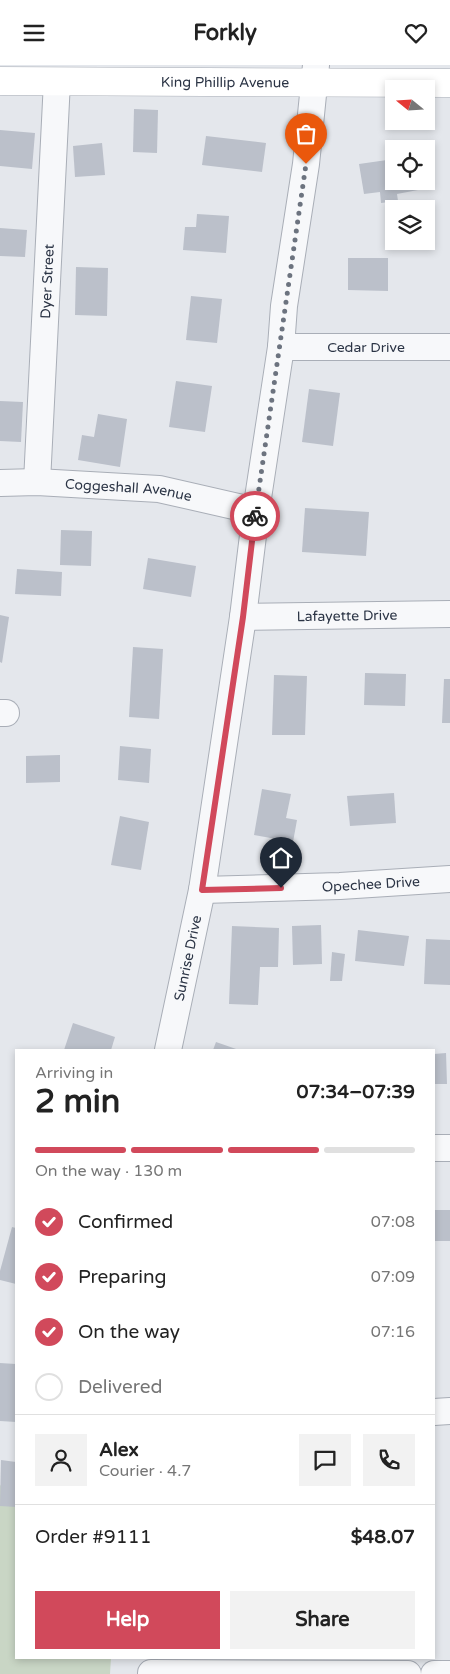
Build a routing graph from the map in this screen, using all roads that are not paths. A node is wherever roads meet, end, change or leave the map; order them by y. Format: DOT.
graph roads {
  1 [pos="316,74"];
  2 [pos="0,81"];
  3 [pos="58,81"];
  4 [pos="450,83"];
  5 [pos="281,347"];
  6 [pos="450,347"];
  7 [pos="37,482"];
  8 [pos="0,483"];
  9 [pos="256,511"];
  10 [pos="450,614"];
  11 [pos="243,617"];
  12 [pos="450,879"];
  13 [pos="202,890"];
  14 [pos="168,1049"];
  15 [pos="435,1148"];
  16 [pos="450,1148"];
  17 [pos="450,1411"];
  18 [pos="435,1412"];
  19 [pos="151,1673"];
  20 [pos="408,1674"];
  21 [pos="434,1674"];
  22 [pos="450,1674"];
  1 -- 3 [label="street, King Phillip Avenue"];
  1 -- 4 [label="street, King Phillip Avenue"];
  1 -- 5 [label="street, Sunrise Drive"];
  2 -- 3 [label="street, King Phillip Avenue"];
  3 -- 7 [label="street, Dyer Street"];
  5 -- 6 [label="street, Cedar Drive"];
  5 -- 9 [label="street, Sunrise Drive"];
  7 -- 8 [label="street, Coggeshall Avenue"];
  7 -- 9 [label="street, Coggeshall Avenue"];
  9 -- 11 [label="street, Sunrise Drive"];
  10 -- 11 [label="street, Lafayette Drive"];
  11 -- 13 [label="street, Sunrise Drive"];
  12 -- 13 [label="street, Opechee Drive"];
  13 -- 14 [label="street, Sunrise Drive"];
  15 -- 16 [label="street"];
  17 -- 18 [label="street"];
  19 -- 20 [label="street"];
  21 -- 22 [label="street"];
}
